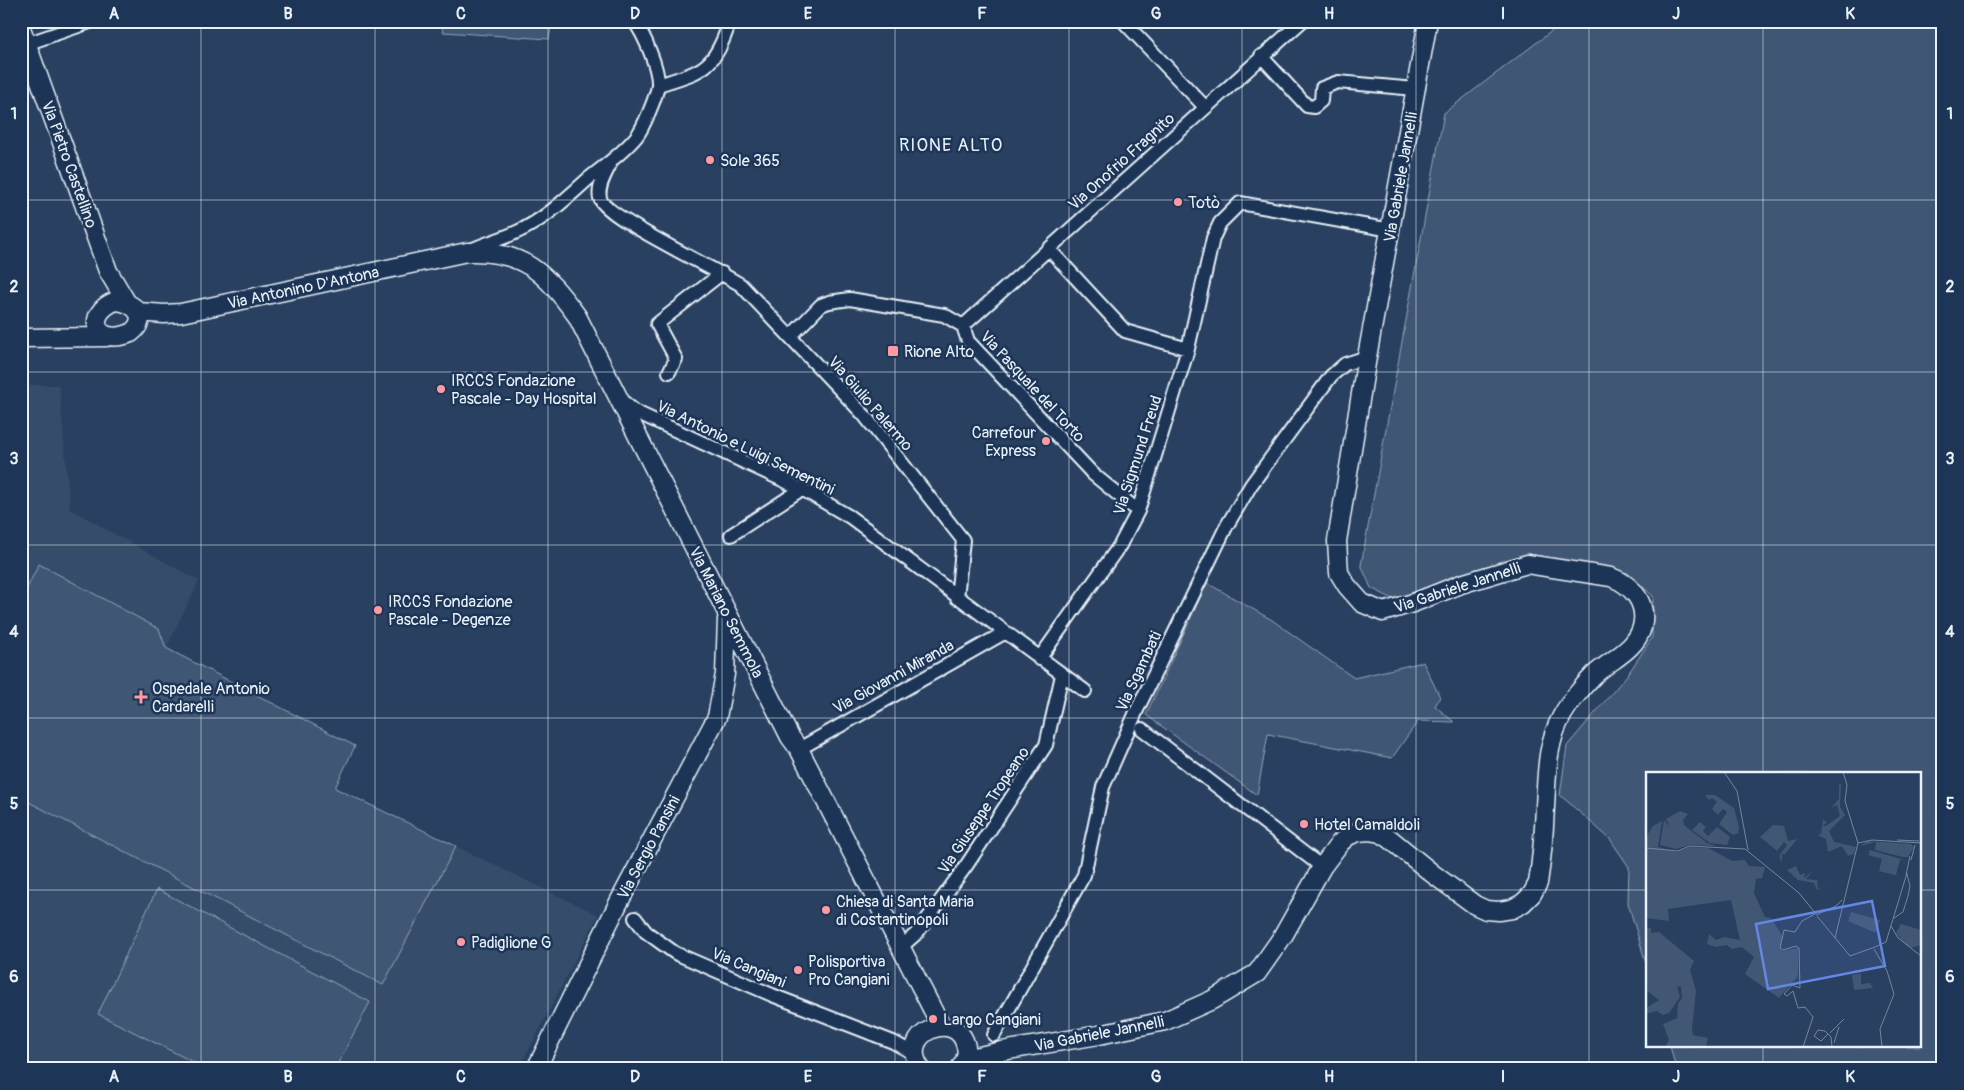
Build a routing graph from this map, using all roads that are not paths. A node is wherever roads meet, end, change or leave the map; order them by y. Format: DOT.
graph roads {
  1 [pos="93,21"];
  2 [pos="634,21"];
  3 [pos="730,21"];
  4 [pos="1123,21"];
  5 [pos="1302,21"];
  6 [pos="1428,21"];
  7 [pos="24,36"];
  8 [pos="1261,56"];
  9 [pos="658,85"];
  10 [pos="1415,89"];
  11 [pos="1204,107"];
  12 [pos="611,162"];
  13 [pos="1391,230"];
  14 [pos="1049,249"];
  15 [pos="467,252"];
  16 [pos="108,272"];
  17 [pos="722,272"];
  18 [pos="105,306"];
  19 [pos="133,307"];
  20 [pos="963,326"];
  21 [pos="102,332"];
  22 [pos="790,337"];
  23 [pos="21,338"];
  24 [pos="1188,350"];
  25 [pos="1367,358"];
  26 [pos="668,372"];
  27 [pos="616,397"];
  28 [pos="802,489"];
  29 [pos="1138,511"];
  30 [pos="731,535"];
  31 [pos="957,598"];
  32 [pos="727,616"];
  33 [pos="1004,633"];
  34 [pos="1039,659"];
  35 [pos="1062,675"];
  36 [pos="1085,691"];
  37 [pos="1142,729"];
  38 [pos="799,748"];
  39 [pos="1322,867"];
  40 [pos="635,918"];
  41 [pos="901,947"];
  42 [pos="941,1026"];
  43 [pos="964,1040"];
  44 [pos="998,1043"];
  45 [pos="918,1061"];
  46 [pos="964,1065"];
  47 [pos="536,1069"];
  1 -- 7 [label="street"];
  2 -- 9 [label="street"];
  3 -- 9 [label="street"];
  4 -- 11 [label="street"];
  5 -- 8 [label="street, Via Onofrio Fragnito"];
  6 -- 10 [label="main road, Via Gabriele Jannelli"];
  7 -- 16 [label="main road, Via Pietro Castellino"];
  8 -- 10 [label="street"];
  8 -- 11 [label="street, Via Onofrio Fragnito"];
  9 -- 12 [label="street"];
  10 -- 13 [label="main road, Via Gabriele Jannelli"];
  11 -- 14 [label="street, Via Onofrio Fragnito"];
  12 -- 15 [label="street"];
  12 -- 17 [label="street, Via Giulio Palermo"];
  13 -- 24 [label="street, Via Sigmund Freud"];
  13 -- 25 [label="main road, Via Gabriele Jannelli"];
  14 -- 20 [label="street, Via Onofrio Fragnito"];
  14 -- 24 [label="street"];
  15 -- 19 [label="main road, Via Antonino D'Antona"];
  15 -- 27 [label="main road, Via Mariano Semmola"];
  16 -- 18 [label="main road, Via Pietro Castellino"];
  16 -- 19 [label="main road, Via Pietro Castellino"];
  17 -- 22 [label="street, Via Giulio Palermo"];
  17 -- 26 [label="street"];
  18 -- 19 [label="main road"];
  18 -- 21 [label="main road"];
  19 -- 21 [label="main road"];
  20 -- 22 [label="street, Via Pasquale del Torto"];
  20 -- 29 [label="street, Via Pasquale del Torto"];
  21 -- 23 [label="main road"];
  22 -- 31 [label="street, Via Giulio Palermo"];
  24 -- 29 [label="street, Via Sigmund Freud"];
  25 -- 39 [label="main road, Via Gabriele Jannelli"];
  25 -- 44 [label="street, Via Sgambati"];
  27 -- 28 [label="street, Via Antonio e Luigi Sementini"];
  27 -- 32 [label="main road, Via Mariano Semmola"];
  28 -- 30 [label="street"];
  28 -- 31 [label="street, Via Antonio e Luigi Sementini"];
  29 -- 34 [label="street, Via Sigmund Freud"];
  31 -- 33 [label="street"];
  32 -- 38 [label="main road, Via Mariano Semmola"];
  32 -- 47 [label="main road, Via Sergio Pansini"];
  33 -- 34 [label="street"];
  33 -- 38 [label="street, Via Giovanni Miranda"];
  34 -- 35 [label="street"];
  35 -- 36 [label="street"];
  35 -- 41 [label="street, Via Giuseppe Tropeano"];
  37 -- 39 [label="street"];
  38 -- 41 [label="main road, Via Mariano Semmola"];
  39 -- 44 [label="main road, Via Gabriele Jannelli"];
  40 -- 45 [label="street, Via Cangiani"];
  41 -- 42 [label="main road, Via Mariano Semmola"];
  42 -- 43 [label="main road"];
  42 -- 45 [label="main road"];
  43 -- 44 [label="main road, Via Gabriele Jannelli"];
  43 -- 46 [label="main road"];
  44 -- 46 [label="main road, Via Gabriele Jannelli"];
}
